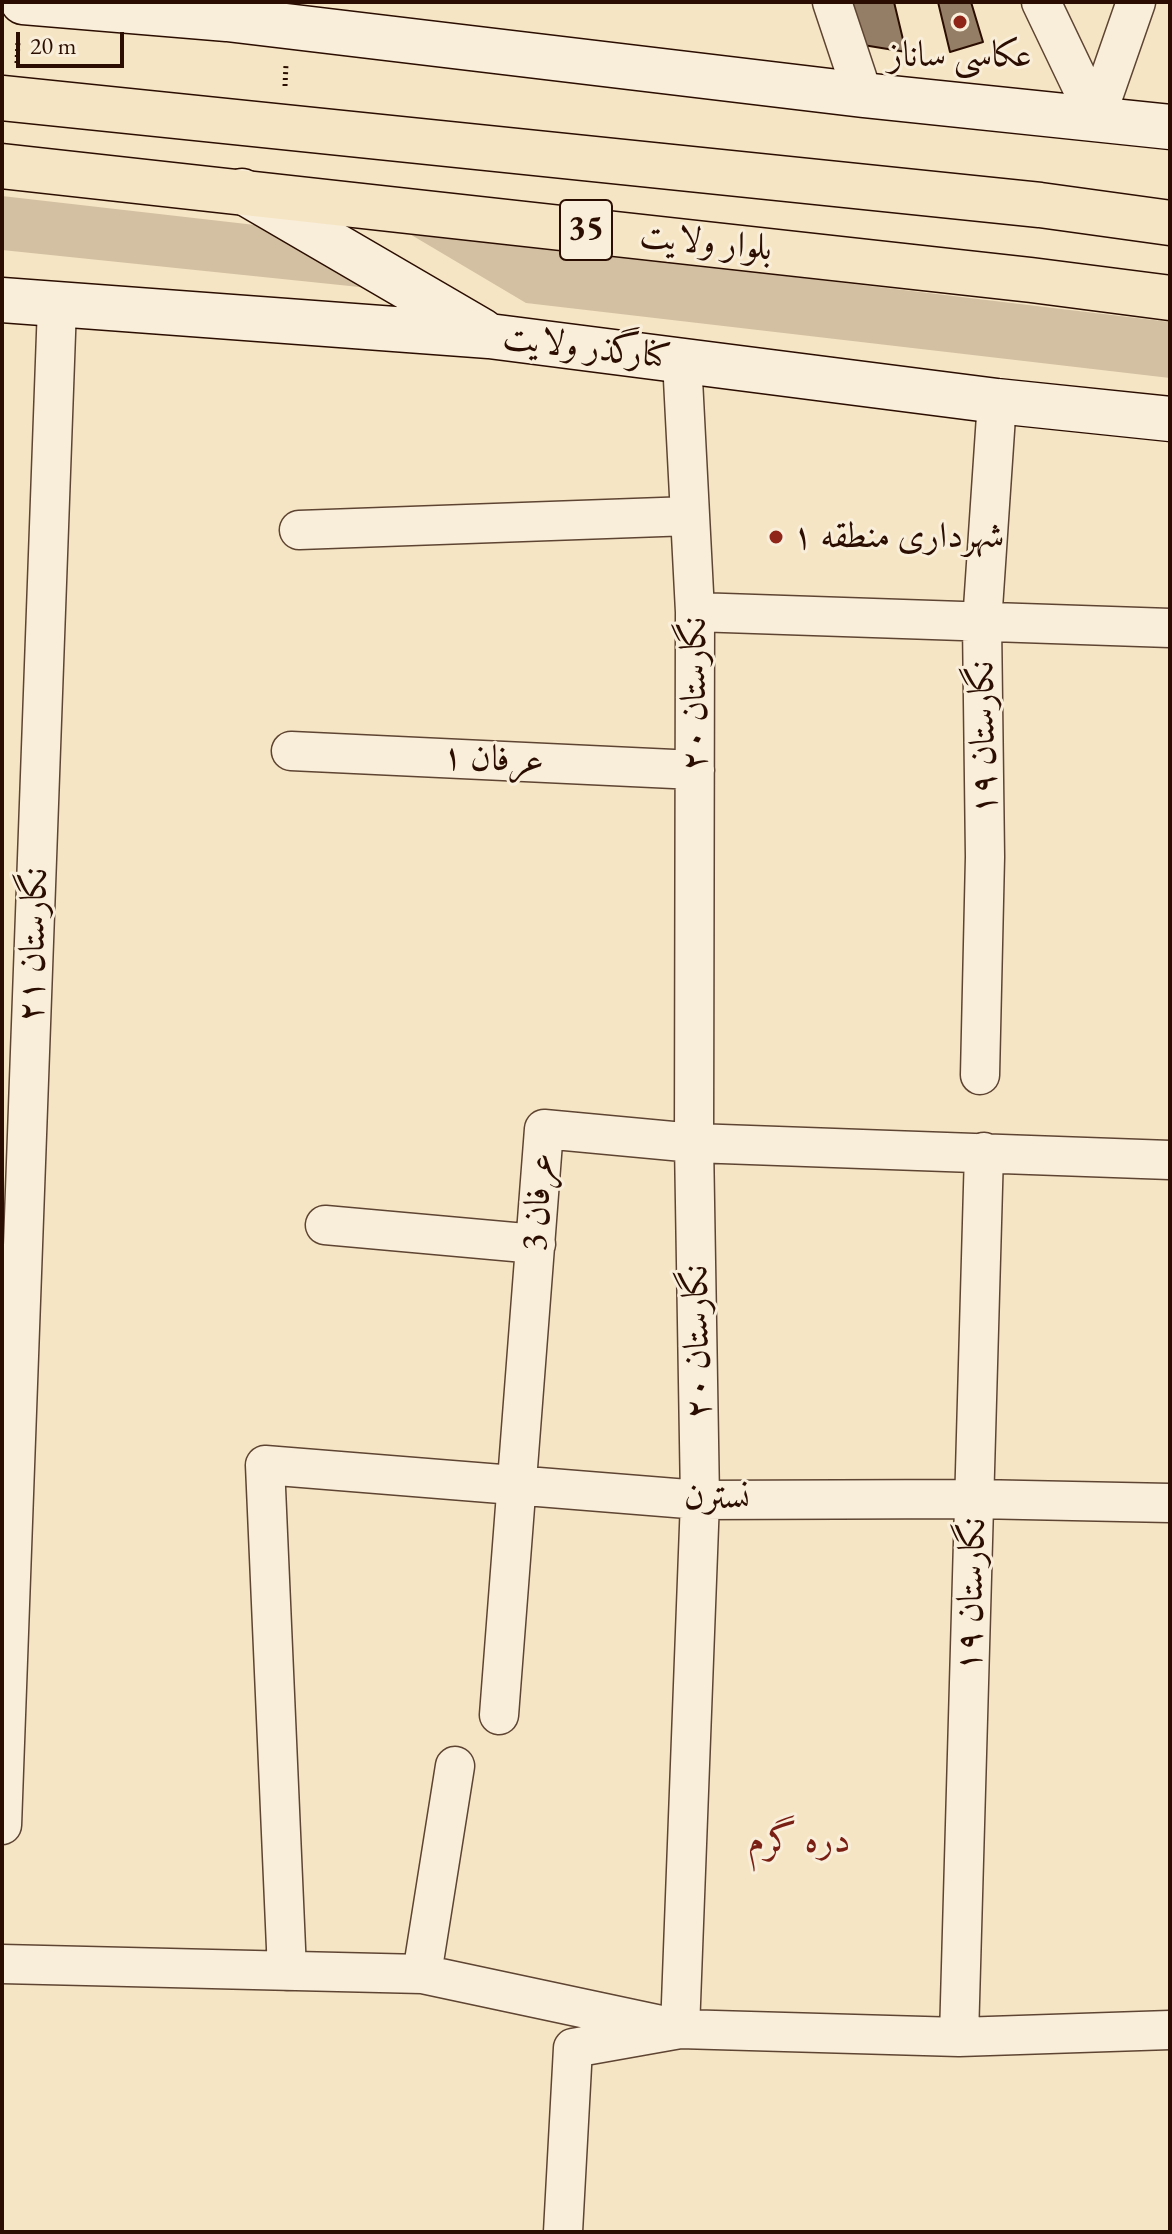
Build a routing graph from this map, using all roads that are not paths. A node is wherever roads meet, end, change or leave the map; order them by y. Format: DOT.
graph roads {
  1 [pos="832,2"];
  2 [pos="1041,2"];
  3 [pos="1136,2"];
  4 [pos="228,11"];
  5 [pos="21,16"];
  6 [pos="863,95"];
  7 [pos="8,99"];
  8 [pos="1096,117"];
  9 [pos="1170,127"];
  10 [pos="2,166"];
  11 [pos="242,191"];
  12 [pos="1170,223"];
  13 [pos="1170,298"];
  14 [pos="2,300"];
  15 [pos="57,306"];
  16 [pos="489,336"];
  17 [pos="682,360"];
  18 [pos="997,401"];
  19 [pos="1170,419"];
  20 [pos="690,516"];
  21 [pos="299,530"];
  22 [pos="695,612"];
  23 [pos="982,623"];
  24 [pos="1170,628"];
  25 [pos="291,751"];
  26 [pos="695,770"];
  27 [pos="980,1075"];
  28 [pos="694,1143"];
  29 [pos="984,1152"];
  30 [pos="1170,1160"];
  31 [pos="325,1225"];
  32 [pos="536,1244"];
  33 [pos="516,1485"];
  34 [pos="975,1499"];
  35 [pos="700,1500"];
  36 [pos="1170,1503"];
  37 [pos="499,1715"];
  38 [pos="455,1766"];
  39 [pos="2,1825"];
  40 [pos="2,1964"];
  41 [pos="287,1971"];
  42 [pos="422,1974"];
  43 [pos="680,2029"];
  44 [pos="1170,2030"];
  45 [pos="959,2037"];
  46 [pos="563,2232"];
  1 -- 6 [label="street"];
  2 -- 8 [label="street"];
  3 -- 8 [label="street"];
  4 -- 5 [label="main road"];
  4 -- 6 [label="main road"];
  6 -- 8 [label="main road"];
  7 -- 12 [label="main road, بلوار ولایت / 35"];
  8 -- 9 [label="main road"];
  10 -- 11 [label="main road, بلوار ولایت / 35"];
  11 -- 13 [label="main road, بلوار ولایت / 35"];
  11 -- 16 [label="main road"];
  14 -- 15 [label="main road, کنارگذر ولایت"];
  15 -- 16 [label="main road, کنارگذر ولایت"];
  15 -- 39 [label="street, نگارستان ۲۱"];
  16 -- 17 [label="main road, کنارگذر ولایت"];
  17 -- 18 [label="main road, کنارگذر ولایت"];
  17 -- 20 [label="street, نگارستان ۲۰"];
  18 -- 19 [label="main road, کنارگذر ولایت"];
  18 -- 23 [label="street, نگارستان ۱۹"];
  20 -- 21 [label="street"];
  20 -- 22 [label="street, نگارستان ۲۰"];
  22 -- 23 [label="street"];
  22 -- 26 [label="street, نگارستان ۲۰"];
  23 -- 24 [label="street"];
  23 -- 27 [label="street, نگارستان ۱۹"];
  25 -- 26 [label="street, عرفان ۱"];
  26 -- 28 [label="street, نگارستان ۲۰"];
  28 -- 29 [label="street"];
  28 -- 32 [label="street, عرفان 3"];
  28 -- 35 [label="street, نگارستان ۲۰"];
  29 -- 30 [label="street"];
  29 -- 34 [label="street, نگارستان ۱۹"];
  31 -- 32 [label="street"];
  32 -- 33 [label="street, عرفان 3"];
  33 -- 35 [label="street, نسترن"];
  33 -- 37 [label="street, عرفان 3"];
  33 -- 41 [label="street, نسترن"];
  34 -- 35 [label="street, نسترن"];
  34 -- 36 [label="street, نسترن"];
  34 -- 45 [label="street, نگارستان ۱۹"];
  35 -- 43 [label="street, نگارستان ۲۰"];
  38 -- 42 [label="street"];
  40 -- 41 [label="street"];
  41 -- 42 [label="street"];
  42 -- 43 [label="street"];
  43 -- 45 [label="street"];
  43 -- 46 [label="street"];
  44 -- 45 [label="street"];
}
